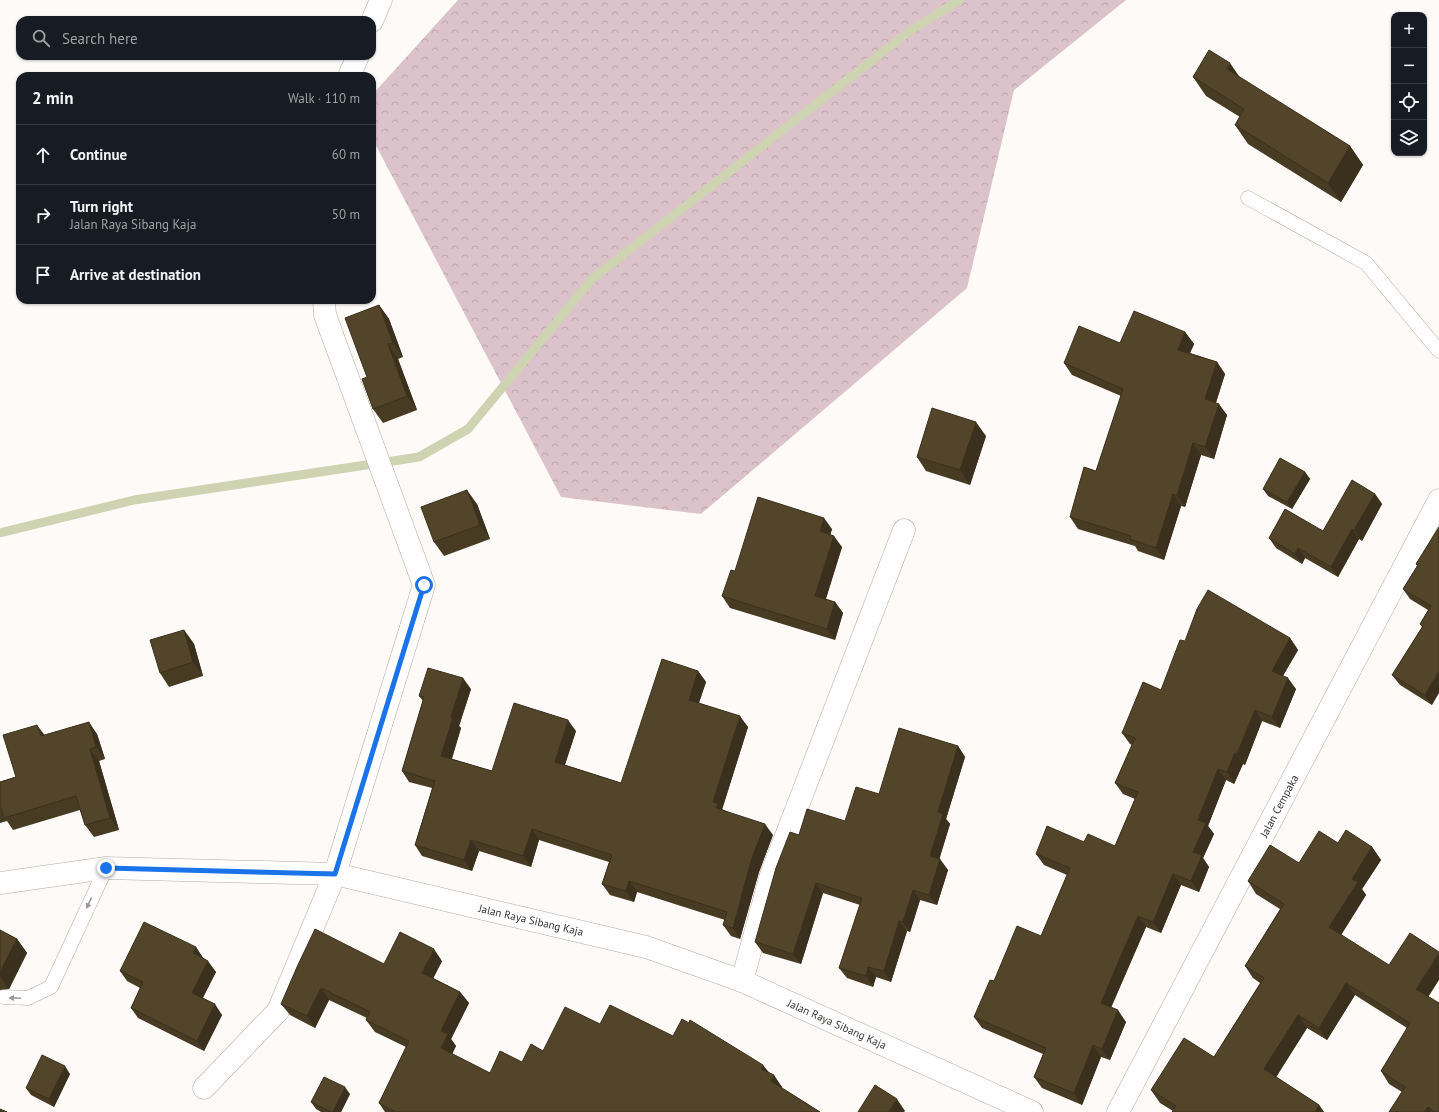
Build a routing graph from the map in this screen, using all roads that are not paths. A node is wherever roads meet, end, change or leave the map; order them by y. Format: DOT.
graph roads {
  1 [pos="381,0"];
  2 [pos="374,16"];
  3 [pos="356,60"];
  4 [pos="351,72"];
  5 [pos="1248,198"];
  6 [pos="324,304"];
  7 [pos="1439,351"];
  8 [pos="1439,500"];
  9 [pos="904,530"];
  10 [pos="106,868"];
  11 [pos="335,874"];
  12 [pos="0,883"];
  13 [pos="742,981"];
  14 [pos="4,997"];
  15 [pos="204,1088"];
  16 [pos="1032,1112"];
  17 [pos="1118,1112"];
  1 -- 2 [label="street"];
  3 -- 4 [label="street"];
  5 -- 7 [label="lane"];
  6 -- 11 [label="street"];
  8 -- 17 [label="street, Jalan Cempaka"];
  9 -- 13 [label="street"];
  10 -- 11 [label="street, Jalan Raya Sibang Kaja"];
  10 -- 12 [label="street, Jalan Raya Sibang Kaja"];
  10 -- 14 [label="lane, one-way"];
  11 -- 13 [label="street, Jalan Raya Sibang Kaja"];
  11 -- 15 [label="street"];
  13 -- 16 [label="street, Jalan Raya Sibang Kaja"];
}
